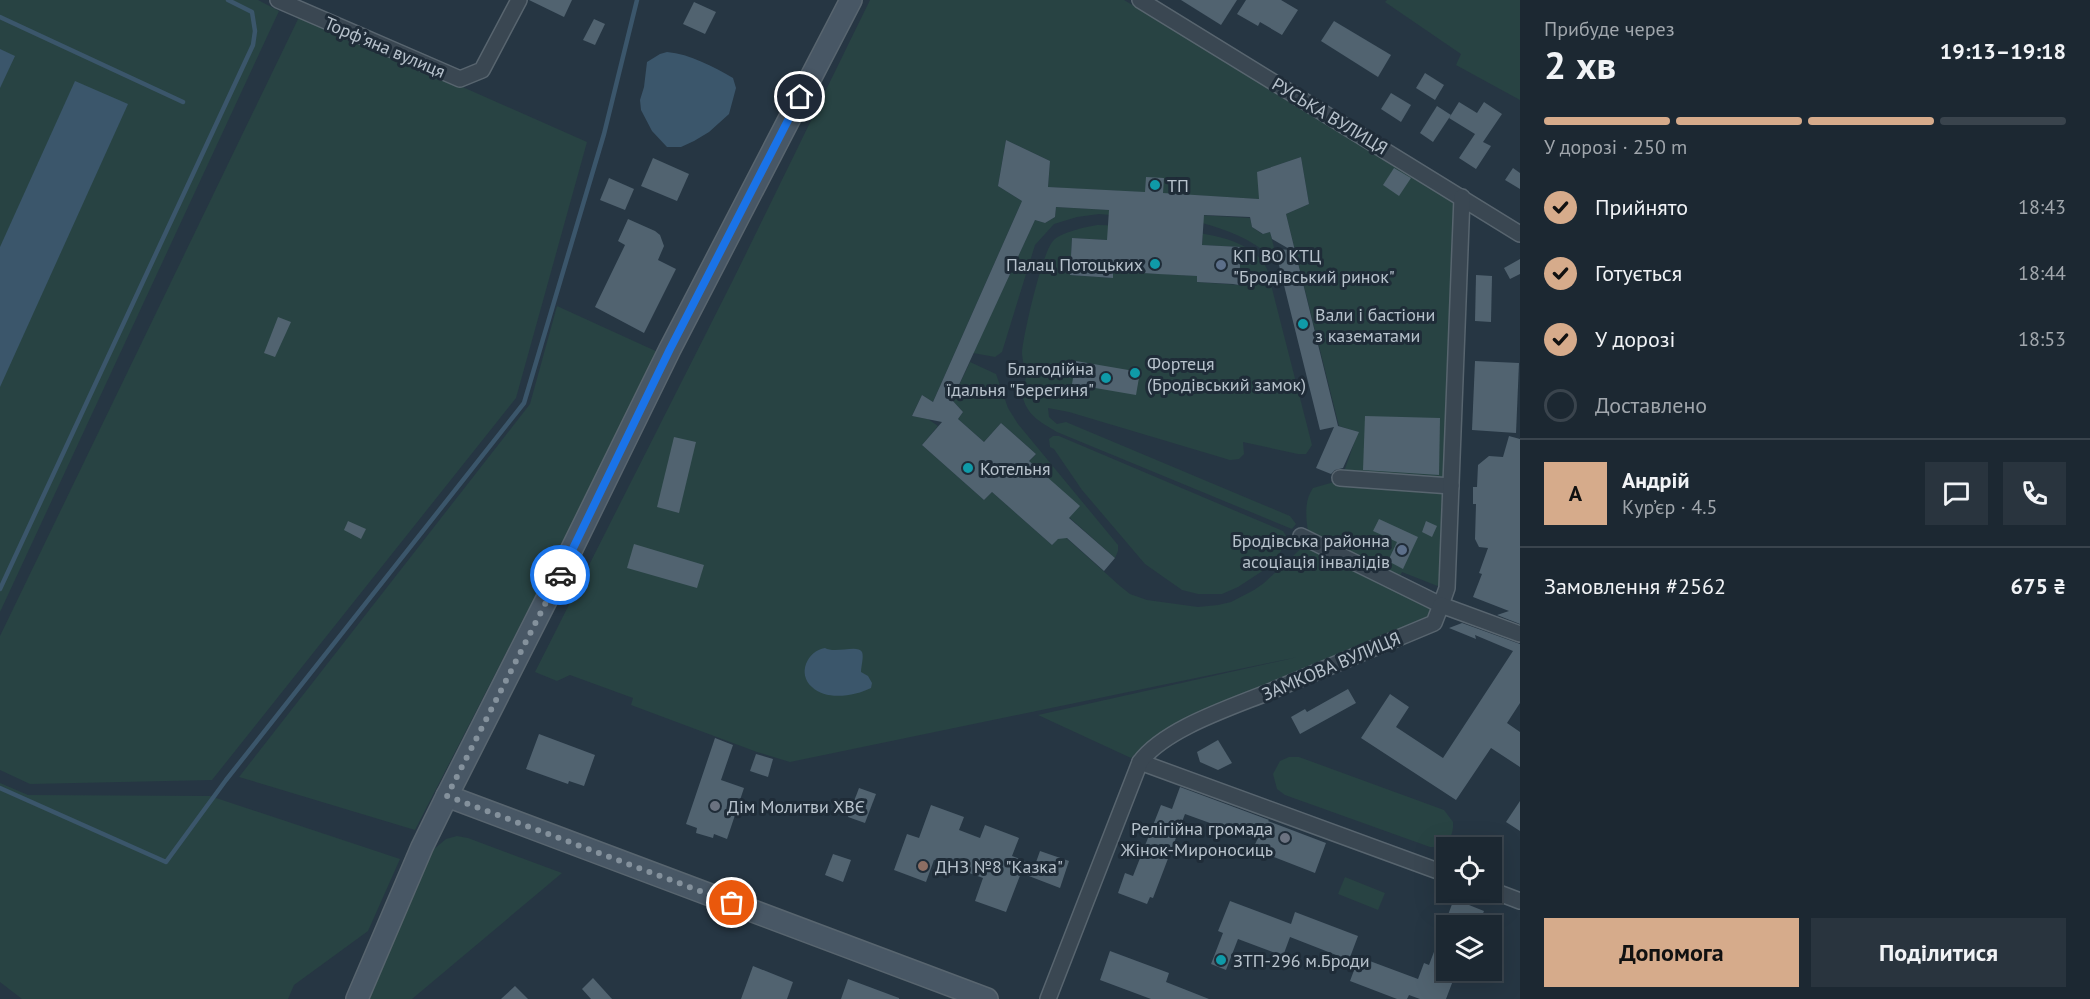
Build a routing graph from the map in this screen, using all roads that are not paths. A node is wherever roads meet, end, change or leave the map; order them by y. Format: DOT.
graph roads {
  1 [pos="278,0"];
  2 [pos="519,0"];
  3 [pos="851,0"];
  4 [pos="1140,0"];
  5 [pos="1462,197"];
  6 [pos="1520,234"];
  7 [pos="1340,478"];
  8 [pos="1451,486"];
  9 [pos="1301,536"];
  10 [pos="1441,605"];
  11 [pos="1520,634"];
  12 [pos="1140,762"];
  13 [pos="447,796"];
  14 [pos="1436,870"];
  15 [pos="1502,894"];
  16 [pos="1520,901"];
  17 [pos="357,999"];
  18 [pos="987,999"];
  19 [pos="1048,999"];
  1 -- 2 [label="street, Торфʼяна вулиця"];
  3 -- 13 [label="main road"];
  4 -- 5 [label="street, РУСЬКА ВУЛИЦЯ"];
  5 -- 6 [label="street, РУСЬКА ВУЛИЦЯ"];
  5 -- 8 [label="street"];
  7 -- 8 [label="street"];
  8 -- 10 [label="street"];
  9 -- 10 [label="street"];
  10 -- 11 [label="street"];
  10 -- 12 [label="street, ЗАМКОВА ВУЛИЦЯ"];
  12 -- 14 [label="street"];
  12 -- 19 [label="street"];
  13 -- 17 [label="main road"];
  13 -- 18 [label="main road"];
  15 -- 16 [label="street"];
}
